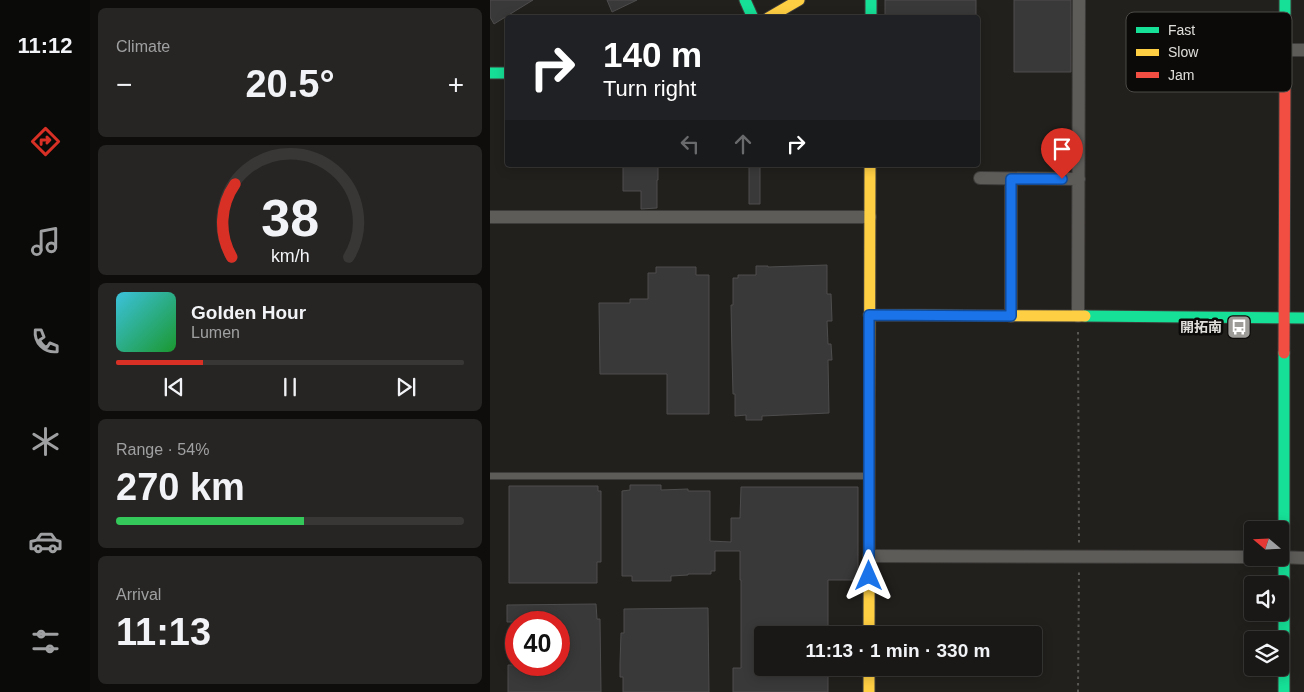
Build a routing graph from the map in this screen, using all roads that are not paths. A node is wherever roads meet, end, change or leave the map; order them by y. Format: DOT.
graph roads {
  1 [pos="745,0"];
  2 [pos="799,0"];
  3 [pos="871,0"];
  4 [pos="1079,0"];
  5 [pos="752,15"];
  6 [pos="773,15"];
  7 [pos="871,15"];
  8 [pos="490,73"];
  9 [pos="505,73"];
  10 [pos="1284,92"];
  11 [pos="870,167"];
  12 [pos="980,178"];
  13 [pos="1011,179"];
  14 [pos="1079,179"];
  15 [pos="490,216"];
  16 [pos="870,217"];
  17 [pos="869,315"];
  18 [pos="1011,316"];
  19 [pos="1078,316"];
  20 [pos="1284,318"];
  21 [pos="1304,318"];
  22 [pos="490,476"];
  23 [pos="870,476"];
  24 [pos="1283,521"];
  25 [pos="869,556"];
  26 [pos="1244,557"];
  27 [pos="1289,557"];
  28 [pos="1304,558"];
  29 [pos="1283,566"];
  30 [pos="869,626"];
  31 [pos="869,676"];
  32 [pos="869,692"];
  33 [pos="1284,692"];
  1 -- 5 [label="street"];
  2 -- 6 [label="street"];
  3 -- 7 [label="street"];
  4 -- 14 [label="street"];
  8 -- 9 [label="street"];
  10 -- 20 [label="street"];
  11 -- 16 [label="street"];
  12 -- 13 [label="street"];
  13 -- 14 [label="street"];
  13 -- 18 [label="street"];
  14 -- 19 [label="street"];
  15 -- 16 [label="street"];
  16 -- 17 [label="street"];
  17 -- 18 [label="street"];
  17 -- 23 [label="street"];
  18 -- 19 [label="street"];
  19 -- 20 [label="street"];
  20 -- 21 [label="street"];
  20 -- 24 [label="street"];
  22 -- 23 [label="lane"];
  23 -- 25 [label="street"];
  25 -- 26 [label="street"];
  25 -- 30 [label="street"];
  27 -- 28 [label="street"];
  29 -- 33 [label="street"];
  31 -- 32 [label="street"];
}
